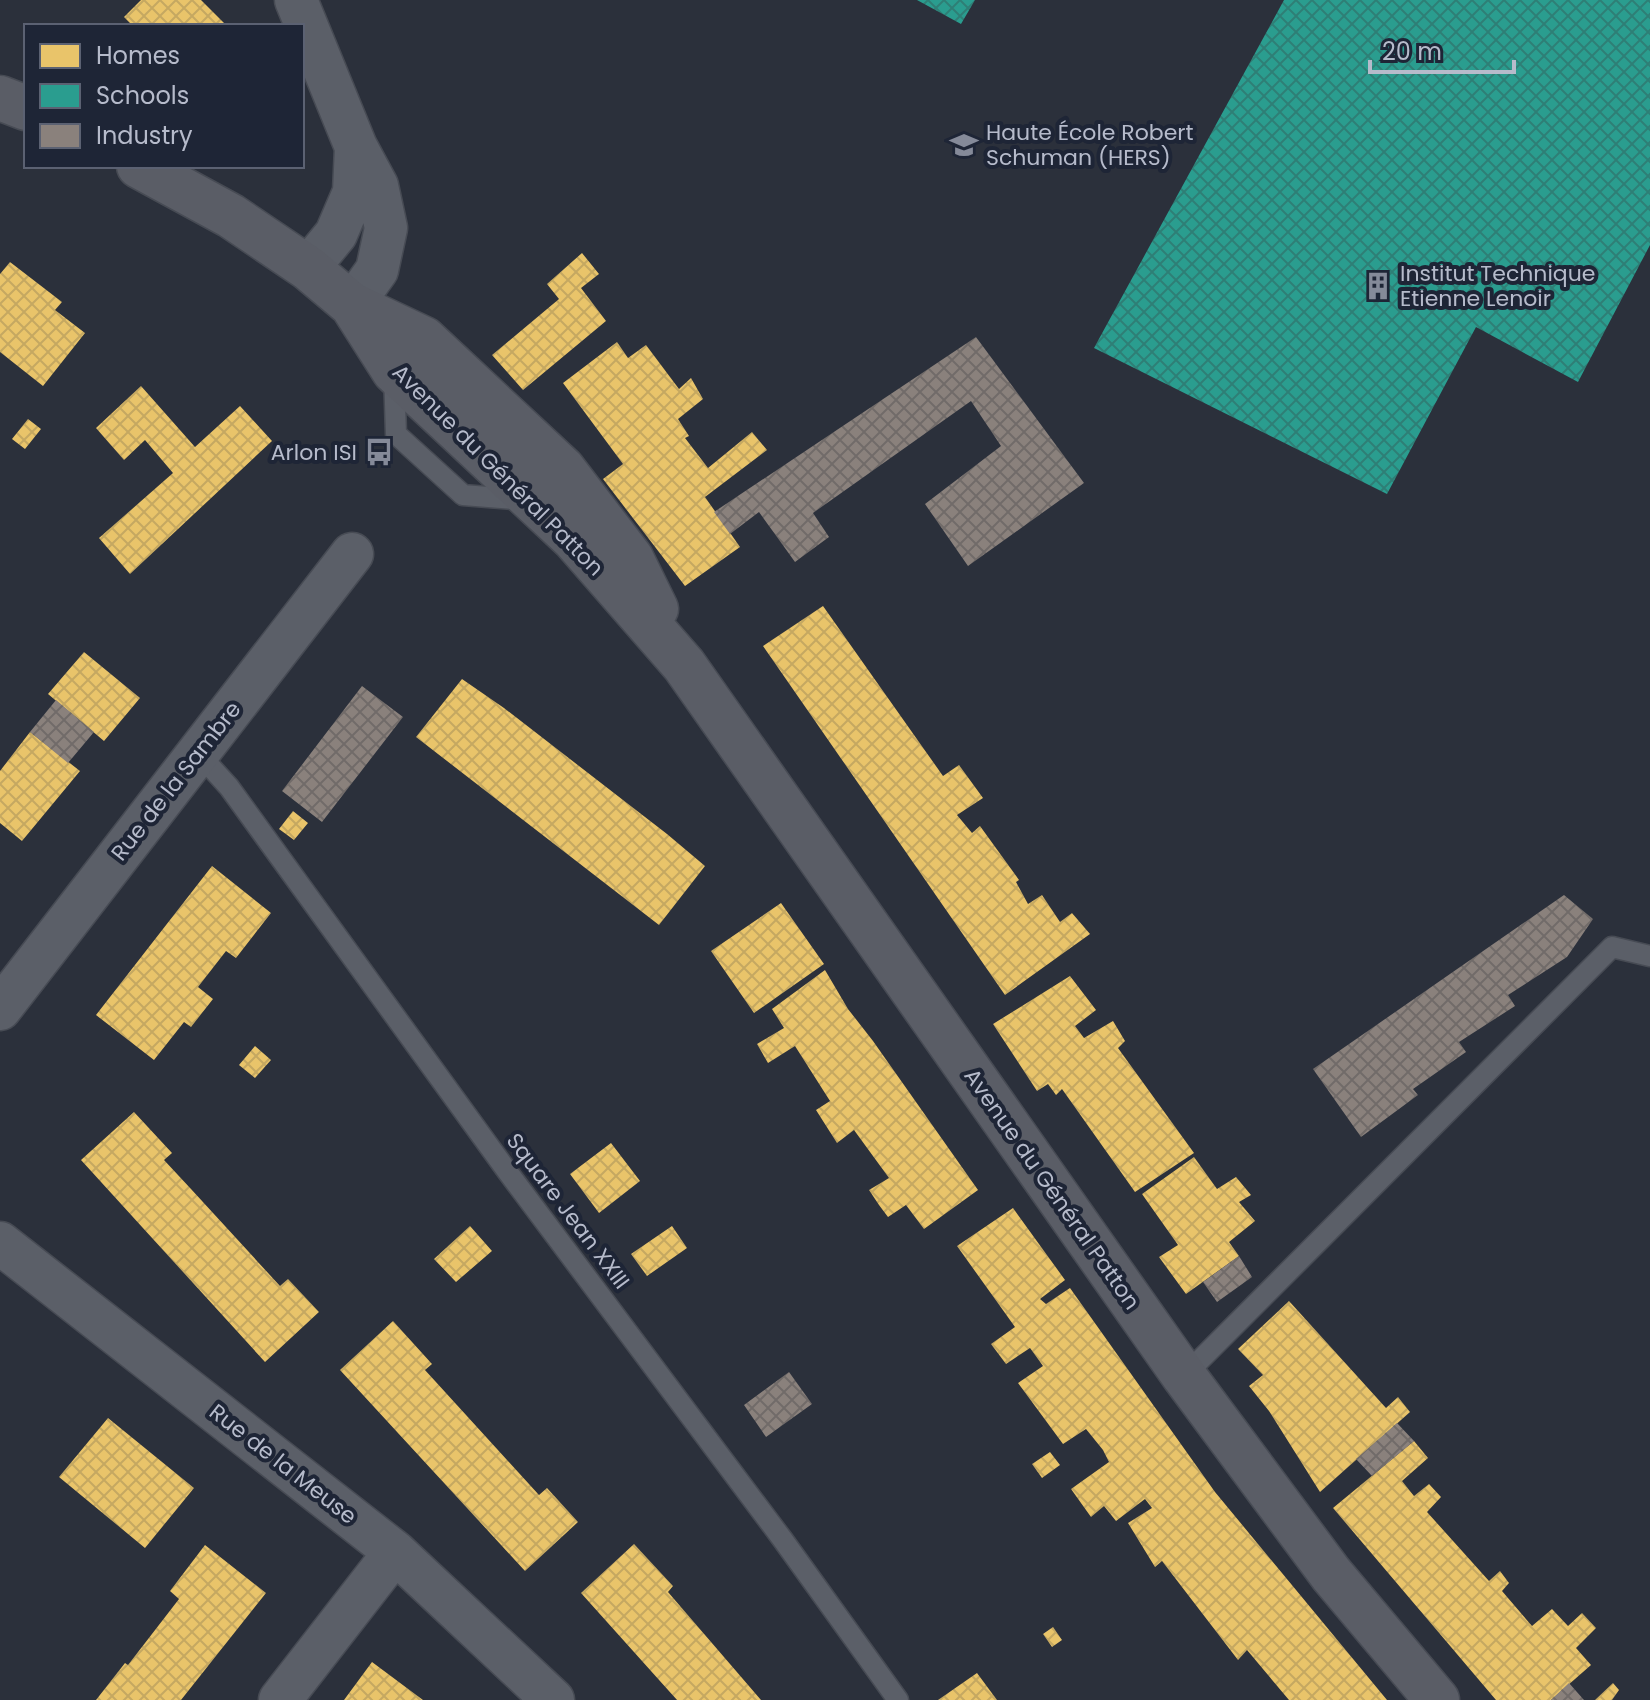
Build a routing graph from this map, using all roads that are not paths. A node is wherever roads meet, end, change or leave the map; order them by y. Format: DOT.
graph roads {
  1 [pos="296,0"];
  2 [pos="0,98"];
  3 [pos="24,107"];
  4 [pos="356,147"];
  5 [pos="143,168"];
  6 [pos="308,268"];
  7 [pos="352,305"];
  8 [pos="352,554"];
  9 [pos="684,665"];
  10 [pos="198,753"];
  11 [pos="1650,956"];
  12 [pos="0,1009"];
  13 [pos="0,1243"];
  14 [pos="1184,1376"];
  15 [pos="395,1552"];
  16 [pos="280,1700"];
  17 [pos="553,1700"];
  18 [pos="898,1700"];
  19 [pos="1437,1700"];
  1 -- 4 [label="street"];
  2 -- 3 [label="main road"];
  4 -- 6 [label="street"];
  4 -- 7 [label="street"];
  5 -- 6 [label="main road, Avenue du Général Patton"];
  6 -- 7 [label="main road, Avenue du Général Patton"];
  7 -- 9 [label="main road, Avenue du Général Patton"];
  7 -- 9 [label="main road, Avenue du Général Patton"];
  8 -- 10 [label="street, Rue de la Sambre"];
  9 -- 14 [label="main road, Avenue du Général Patton"];
  10 -- 12 [label="street, Rue de la Sambre"];
  10 -- 18 [label="lane, Square Jean XXIII"];
  11 -- 14 [label="lane"];
  13 -- 15 [label="street, Rue de la Meuse"];
  14 -- 19 [label="main road, Avenue du Général Patton"];
  15 -- 16 [label="street"];
  15 -- 17 [label="street, Rue de la Meuse"];
}
